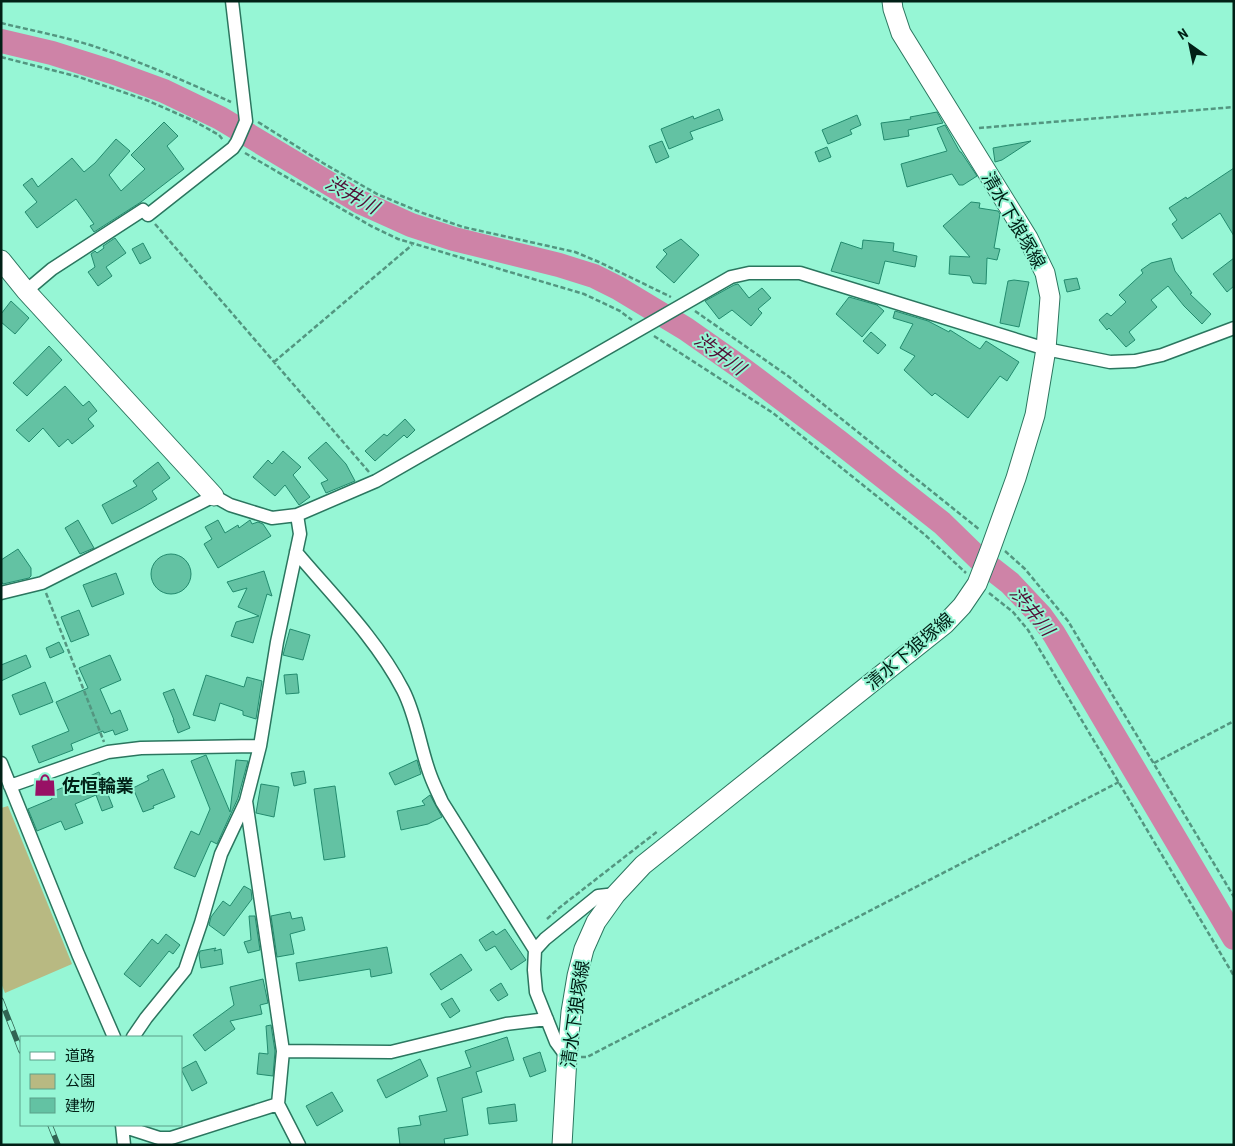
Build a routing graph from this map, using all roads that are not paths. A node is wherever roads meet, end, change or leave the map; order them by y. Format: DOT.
graph roads {
  1 [pos="232,1"];
  2 [pos="892,1"];
  3 [pos="1,260"];
  4 [pos="26,291"];
  5 [pos="1234,328"];
  6 [pos="1046,349"];
  7 [pos="214,496"];
  8 [pos="297,515"];
  9 [pos="296,552"];
  10 [pos="1,593"];
  11 [pos="260,746"];
  12 [pos="1,763"];
  13 [pos="10,786"];
  14 [pos="246,802"];
  15 [pos="616,894"];
  16 [pos="535,950"];
  17 [pos="547,1019"];
  18 [pos="114,1036"];
  19 [pos="134,1036"];
  20 [pos="283,1051"];
  21 [pos="567,1057"];
  22 [pos="278,1104"];
  23 [pos="122,1126"];
  24 [pos="125,1126"];
  25 [pos="124,1145"];
  26 [pos="299,1145"];
  27 [pos="562,1145"];
  1 -- 4 [label="street"];
  2 -- 6 [label="main road, 清水下狼塚線"];
  3 -- 4 [label="main road"];
  4 -- 7 [label="main road"];
  5 -- 6 [label="street"];
  6 -- 8 [label="street"];
  6 -- 15 [label="main road, 清水下狼塚線"];
  7 -- 8 [label="street"];
  7 -- 10 [label="street"];
  8 -- 9 [label="street"];
  9 -- 11 [label="street"];
  9 -- 16 [label="street"];
  11 -- 13 [label="street"];
  11 -- 14 [label="street"];
  12 -- 13 [label="street"];
  13 -- 18 [label="street"];
  14 -- 19 [label="street"];
  14 -- 20 [label="street"];
  15 -- 16 [label="street"];
  15 -- 21 [label="main road, 清水下狼塚線"];
  16 -- 17 [label="street"];
  17 -- 20 [label="street"];
  17 -- 21 [label="street"];
  20 -- 22 [label="street"];
  21 -- 27 [label="main road, 清水下狼塚線"];
  22 -- 24 [label="street"];
  22 -- 26 [label="street"];
  23 -- 25 [label="street"];
}
